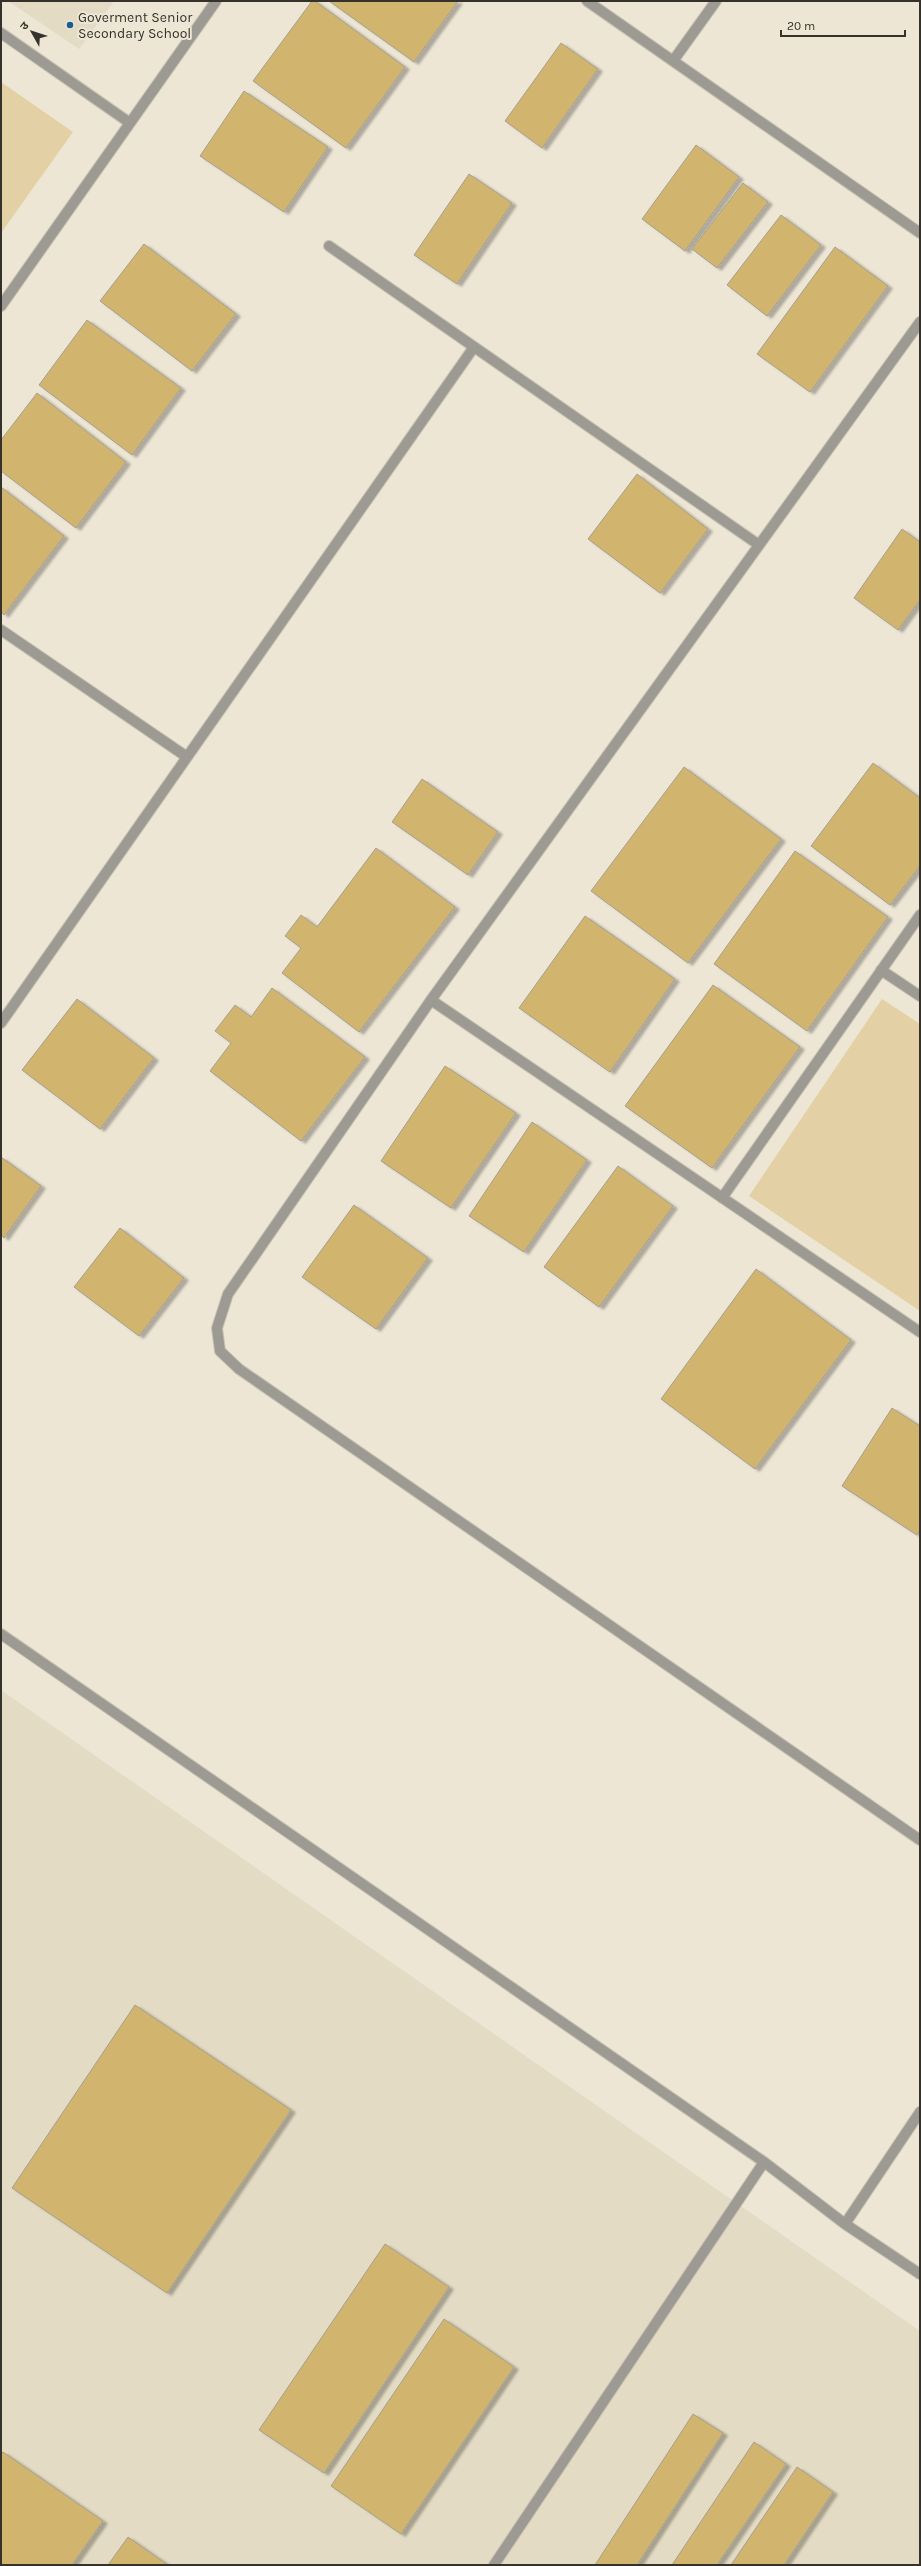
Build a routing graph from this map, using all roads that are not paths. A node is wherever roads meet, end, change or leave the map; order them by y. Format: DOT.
graph roads {
  1 [pos="216,1"];
  2 [pos="587,1"];
  3 [pos="716,1"];
  4 [pos="1,34"];
  5 [pos="673,61"];
  6 [pos="130,123"];
  7 [pos="920,233"];
  8 [pos="329,246"];
  9 [pos="1,306"];
  10 [pos="920,322"];
  11 [pos="474,347"];
  12 [pos="759,545"];
  13 [pos="1,630"];
  14 [pos="187,757"];
  15 [pos="920,915"];
  16 [pos="881,970"];
  17 [pos="920,996"];
  18 [pos="431,1000"];
  19 [pos="1,1023"];
  20 [pos="722,1198"];
  21 [pos="920,1332"];
  22 [pos="1,1634"];
  23 [pos="920,1840"];
  24 [pos="920,2112"];
  25 [pos="764,2162"];
  26 [pos="845,2224"];
  27 [pos="920,2274"];
  28 [pos="494,2565"];
  1 -- 6 [label="street"];
  2 -- 5 [label="street"];
  3 -- 5 [label="street"];
  4 -- 6 [label="street"];
  5 -- 7 [label="street"];
  6 -- 9 [label="street"];
  8 -- 11 [label="street"];
  10 -- 12 [label="street"];
  11 -- 12 [label="street"];
  11 -- 14 [label="street"];
  12 -- 18 [label="street"];
  13 -- 14 [label="street"];
  14 -- 19 [label="street"];
  15 -- 16 [label="street"];
  16 -- 17 [label="street"];
  16 -- 20 [label="street"];
  18 -- 20 [label="street"];
  18 -- 23 [label="street"];
  20 -- 21 [label="street"];
  22 -- 25 [label="street"];
  24 -- 26 [label="street"];
  25 -- 26 [label="street"];
  25 -- 28 [label="street"];
  26 -- 27 [label="street"];
}
